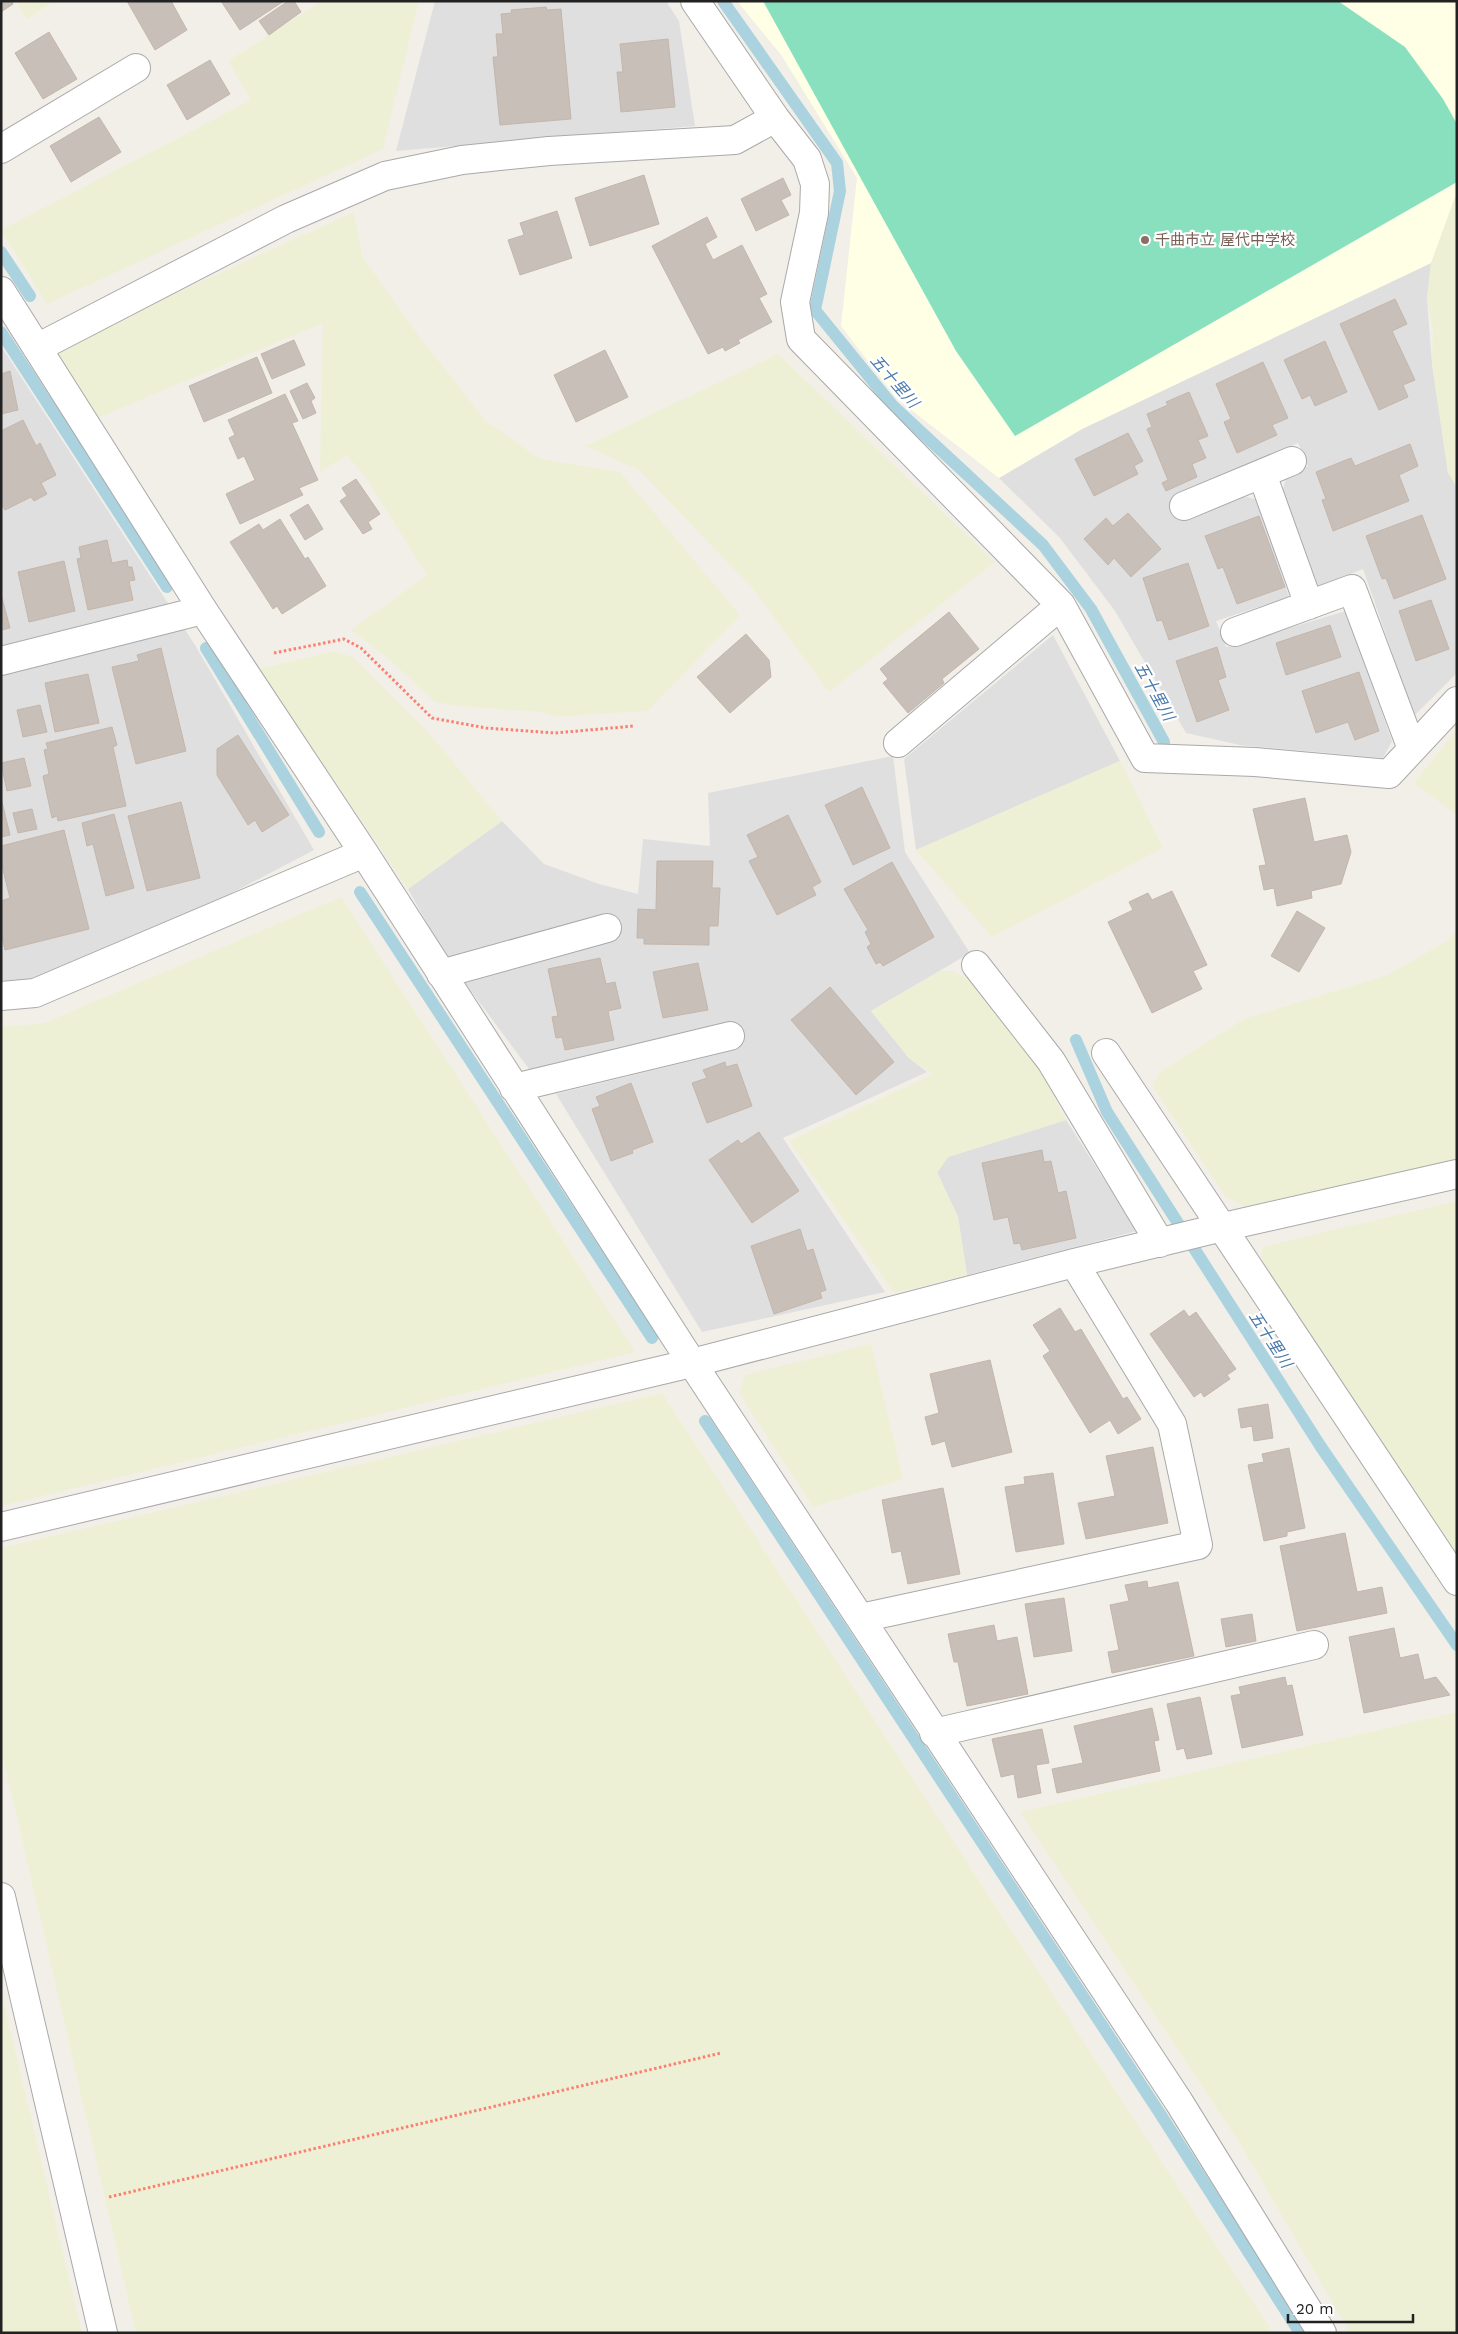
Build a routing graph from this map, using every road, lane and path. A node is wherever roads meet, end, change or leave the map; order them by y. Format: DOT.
graph roads {
  1 [pos="695,1"];
  2 [pos="136,68"];
  3 [pos="775,118"];
  4 [pos="1,149"];
  5 [pos="1,291"];
  6 [pos="38,348"];
  7 [pos="1292,461"];
  8 [pos="1262,474"];
  9 [pos="1184,506"];
  10 [pos="1061,605"];
  11 [pos="1309,605"];
  12 [pos="203,610"];
  13 [pos="1235,632"];
  14 [pos="236,660"];
  15 [pos="1,661"];
  16 [pos="1457,701"];
  17 [pos="634,726"];
  18 [pos="898,743"];
  19 [pos="1412,749"];
  20 [pos="364,854"];
  21 [pos="607,928"];
  22 [pos="976,965"];
  23 [pos="441,974"];
  24 [pos="1,996"];
  25 [pos="730,1036"];
  26 [pos="1106,1054"];
  27 [pos="514,1088"];
  28 [pos="1457,1174"];
  29 [pos="1216,1230"];
  30 [pos="1168,1241"];
  31 [pos="1074,1263"];
  32 [pos="692,1362"];
  33 [pos="1,1526"];
  34 [pos="1457,1581"];
  35 [pos="861,1618"];
  36 [pos="1314,1645"];
  37 [pos="934,1733"];
  38 [pos="1,1897"];
  39 [pos="721,2052"];
  40 [pos="72,2206"];
  41 [pos="103,2333"];
  42 [pos="1322,2333"];
  1 -- 3 [label="street"];
  2 -- 4 [label="street"];
  3 -- 6 [label="street"];
  3 -- 10 [label="street"];
  5 -- 6 [label="street"];
  6 -- 12 [label="street"];
  7 -- 8 [label="street"];
  8 -- 9 [label="street"];
  8 -- 11 [label="street"];
  10 -- 18 [label="street"];
  10 -- 19 [label="street"];
  11 -- 13 [label="street"];
  11 -- 19 [label="street"];
  12 -- 14 [label="street"];
  12 -- 15 [label="street"];
  14 -- 17 [label="path"];
  14 -- 20 [label="street"];
  16 -- 19 [label="street"];
  20 -- 23 [label="street"];
  20 -- 24 [label="street"];
  21 -- 23 [label="street"];
  22 -- 30 [label="street"];
  23 -- 27 [label="street"];
  25 -- 27 [label="street"];
  26 -- 29 [label="street"];
  27 -- 32 [label="street"];
  28 -- 29 [label="street"];
  29 -- 30 [label="street"];
  29 -- 34 [label="street"];
  30 -- 31 [label="street"];
  31 -- 32 [label="street"];
  31 -- 35 [label="street"];
  32 -- 33 [label="street"];
  32 -- 35 [label="street"];
  35 -- 37 [label="street"];
  36 -- 37 [label="street"];
  37 -- 42 [label="street"];
  38 -- 40 [label="street"];
  39 -- 40 [label="path"];
  40 -- 41 [label="street"];
}
